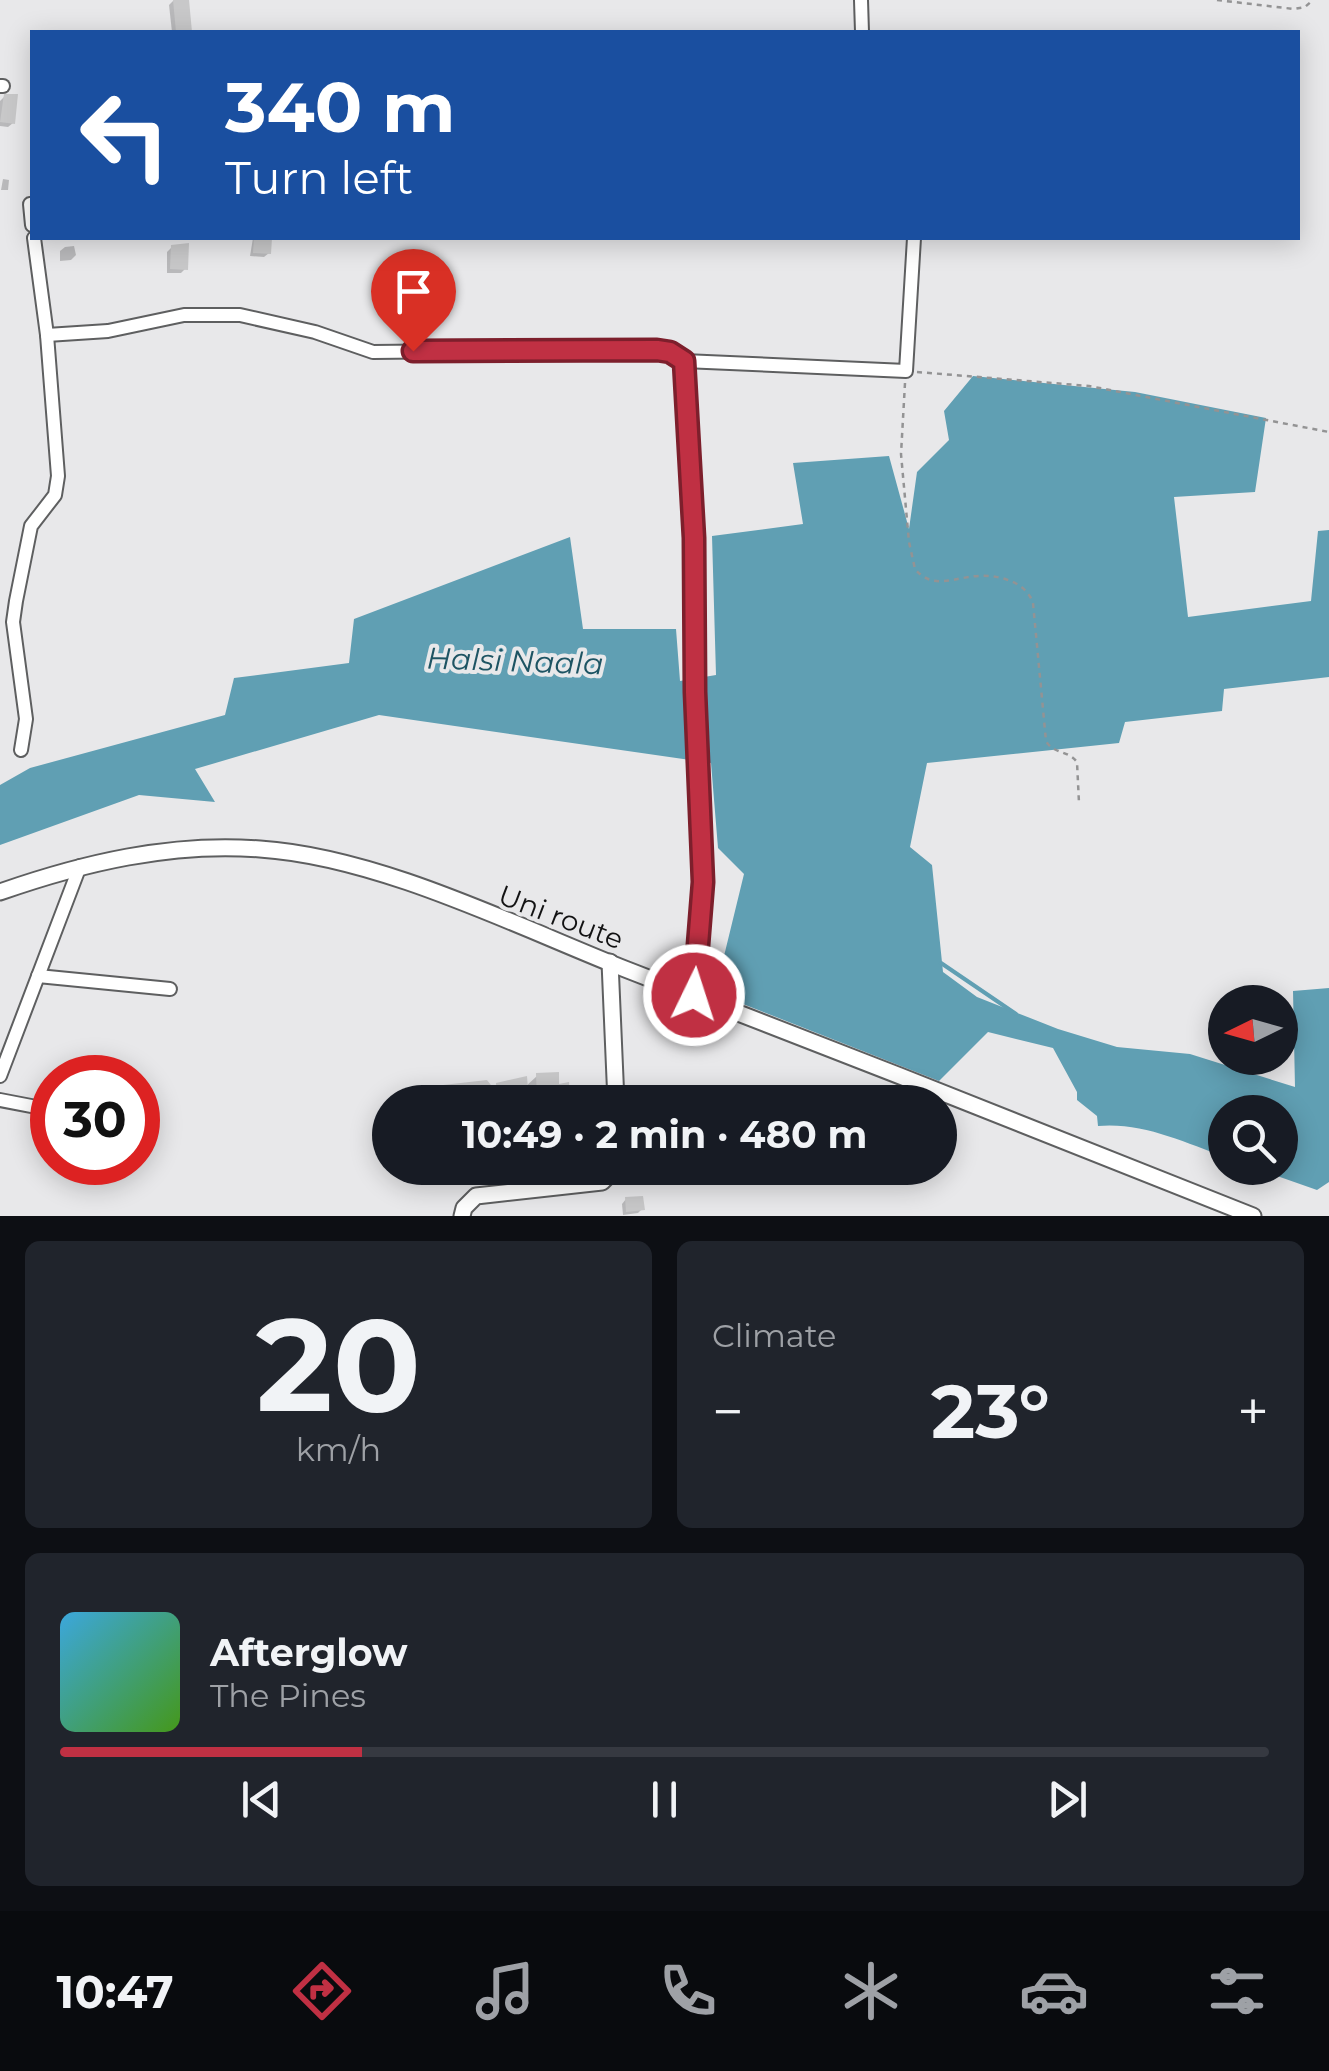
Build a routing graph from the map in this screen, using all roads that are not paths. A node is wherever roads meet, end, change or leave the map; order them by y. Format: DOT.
graph roads {
  1 [pos="860,0"];
  2 [pos="862,30"];
  3 [pos="34,240"];
  4 [pos="914,240"];
  5 [pos="47,335"];
  6 [pos="684,361"];
  7 [pos="21,750"];
  8 [pos="80,866"];
  9 [pos="0,892"];
  10 [pos="610,962"];
  11 [pos="38,976"];
  12 [pos="170,988"];
  13 [pos="694,995"];
  14 [pos="0,1076"];
  15 [pos="615,1085"];
  16 [pos="0,1100"];
  17 [pos="30,1106"];
  18 [pos="575,1185"];
  19 [pos="462,1216"];
  20 [pos="1253,1216"];
  1 -- 2 [label="street"];
  3 -- 5 [label="street"];
  4 -- 6 [label="street"];
  5 -- 6 [label="street"];
  5 -- 7 [label="street"];
  6 -- 13 [label="street"];
  8 -- 9 [label="street, Uni route"];
  8 -- 10 [label="street, Uni route"];
  8 -- 11 [label="street"];
  10 -- 13 [label="street, Uni route"];
  10 -- 15 [label="street"];
  11 -- 12 [label="street"];
  11 -- 14 [label="street"];
  13 -- 20 [label="street, Uni route"];
  16 -- 17 [label="street"];
  18 -- 19 [label="street"];
}
